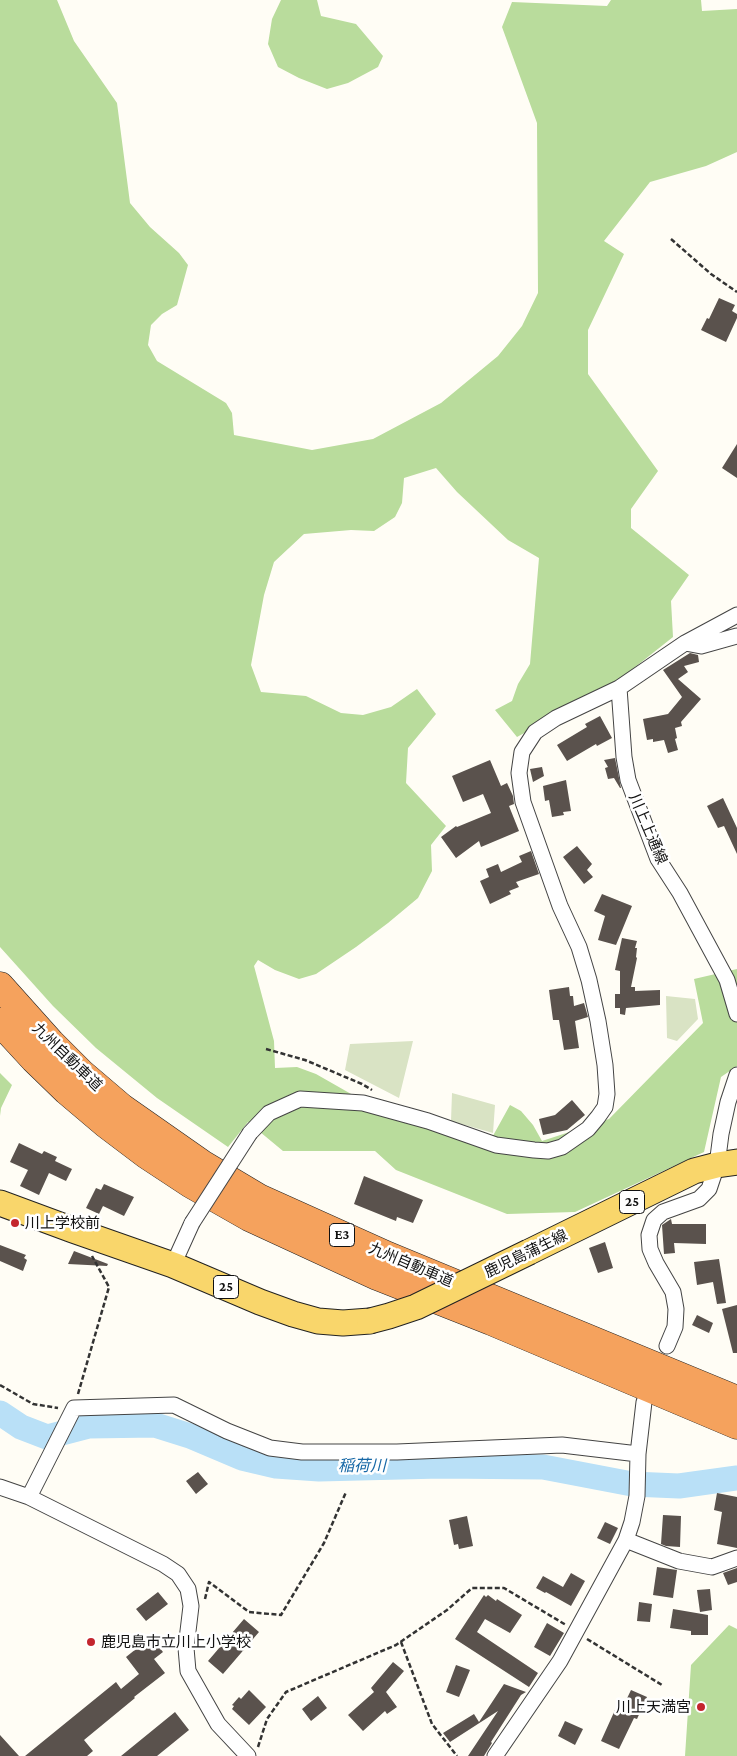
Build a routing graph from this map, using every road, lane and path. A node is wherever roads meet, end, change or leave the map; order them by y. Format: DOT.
graph roads {
  1 [pos="671,239"];
  2 [pos="737,292"];
  3 [pos="737,615"];
  4 [pos="737,636"];
  5 [pos="685,643"];
  6 [pos="619,688"];
  7 [pos="0,986"];
  8 [pos="737,1014"];
  9 [pos="0,1022"];
  10 [pos="266,1049"];
  11 [pos="737,1075"];
  12 [pos="378,1093"];
  13 [pos="727,1163"];
  14 [pos="0,1203"];
  15 [pos="90,1254"];
  16 [pos="173,1265"];
  17 [pos="667,1346"];
  18 [pos="0,1385"];
  19 [pos="737,1400"];
  20 [pos="644,1402"];
  21 [pos="72,1412"];
  22 [pos="737,1425"];
  23 [pos="638,1454"];
  24 [pos="0,1487"];
  25 [pos="346,1492"];
  26 [pos="29,1497"];
  27 [pos="626,1540"];
  28 [pos="737,1558"];
  29 [pos="205,1599"];
  30 [pos="576,1632"];
  31 [pos="401,1642"];
  32 [pos="662,1685"];
  33 [pos="253,1751"];
  34 [pos="457,1756"];
  35 [pos="494,1756"];
  1 -- 2 [label="path"];
  3 -- 5 [label="street"];
  4 -- 5 [label="street"];
  5 -- 6 [label="street"];
  6 -- 8 [label="street, 川上上通線"];
  6 -- 16 [label="street, bridge"];
  7 -- 19 [label="highway, 九州自動車道 / E3"];
  9 -- 22 [label="highway, 九州自動車道 / E3"];
  10 -- 12 [label="path"];
  11 -- 13 [label="street"];
  13 -- 16 [label="main road, 鹿児島蒲生線 / 25, bridge"];
  13 -- 17 [label="street"];
  14 -- 16 [label="main road, 鹿児島蒲生線 / 25"];
  15 -- 21 [label="path"];
  18 -- 21 [label="path"];
  20 -- 23 [label="street"];
  21 -- 23 [label="street"];
  21 -- 26 [label="street"];
  23 -- 27 [label="street"];
  24 -- 26 [label="street"];
  25 -- 29 [label="path"];
  26 -- 33 [label="street"];
  27 -- 28 [label="street"];
  27 -- 30 [label="street"];
  30 -- 31 [label="path"];
  30 -- 32 [label="path"];
  30 -- 35 [label="street"];
  31 -- 33 [label="path"];
  31 -- 34 [label="path"];
}
